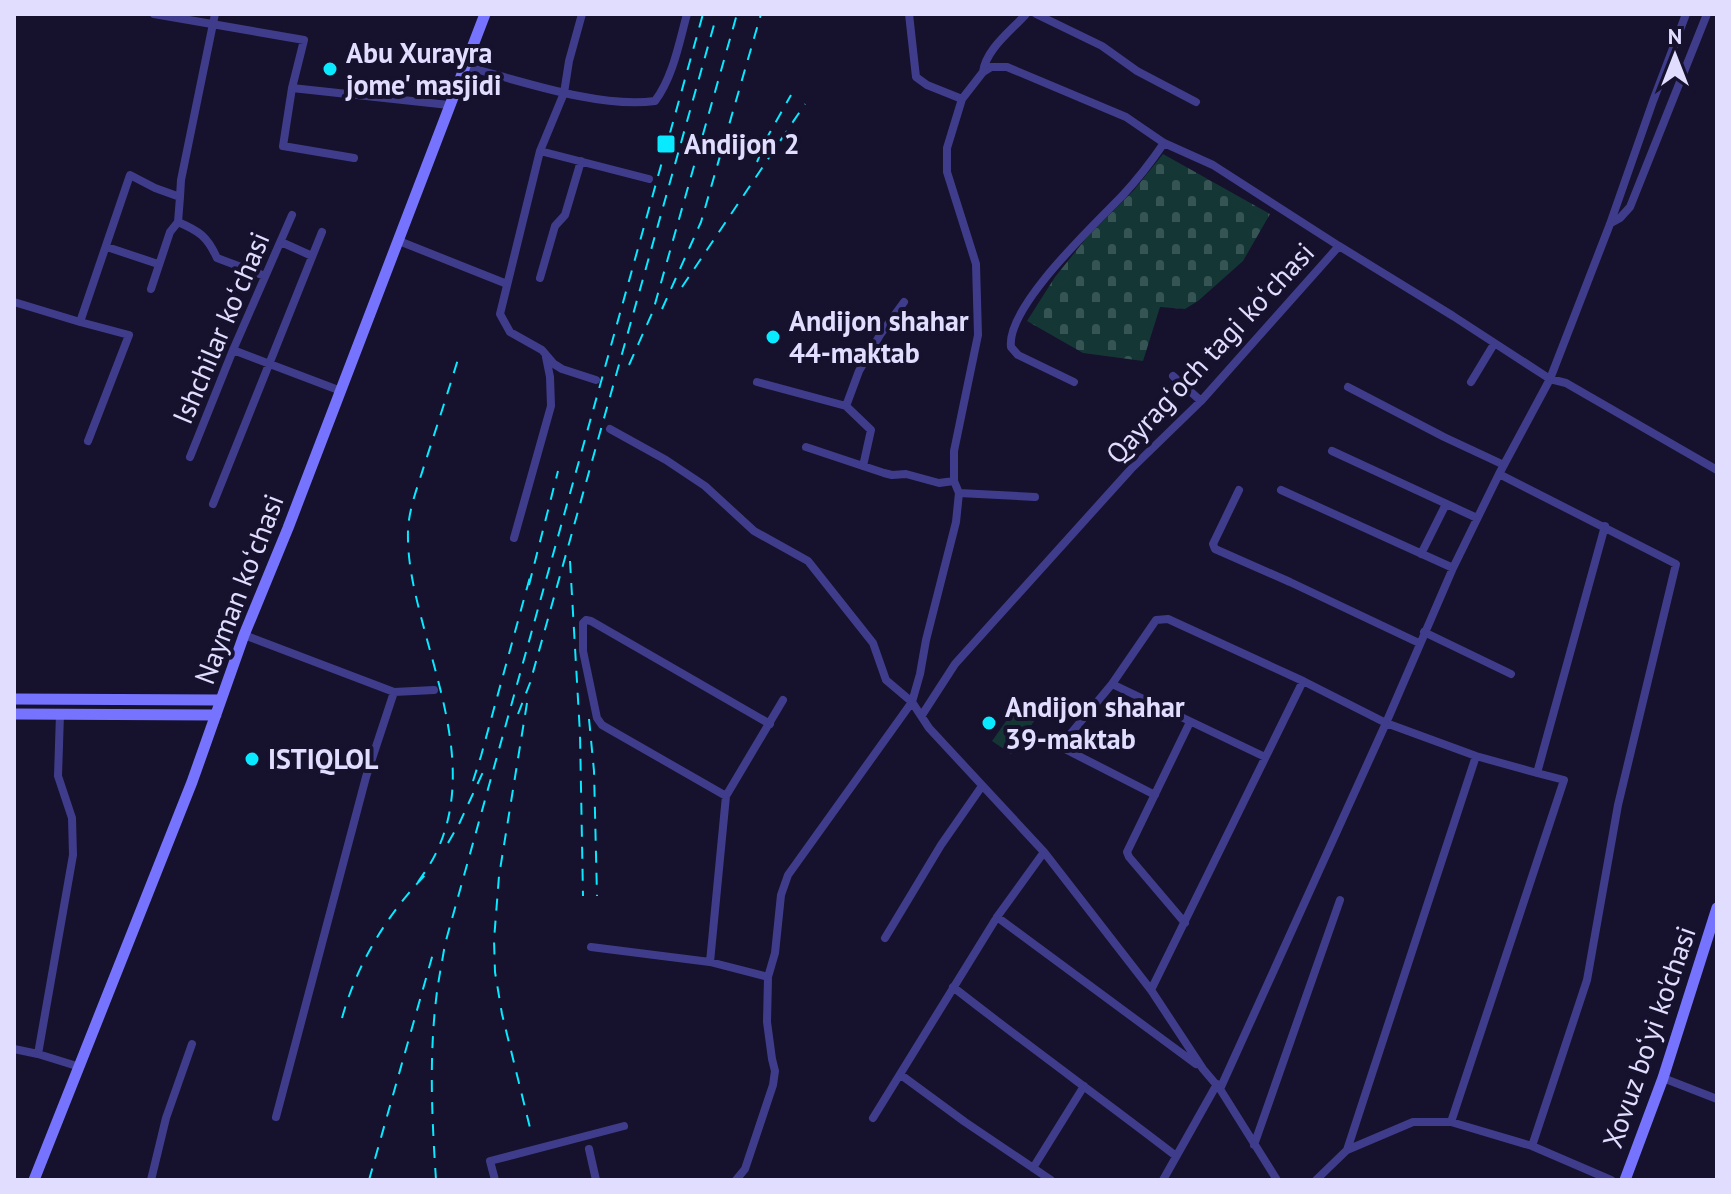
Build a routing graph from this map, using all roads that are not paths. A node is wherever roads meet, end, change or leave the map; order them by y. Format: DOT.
graph roads {
  1 [pos="154,14"];
  2 [pos="215,14"];
  3 [pos="485,14"];
  4 [pos="582,14"];
  5 [pos="687,14"];
  6 [pos="909,14"];
  7 [pos="1026,14"];
  8 [pos="1036,14"];
  9 [pos="1686,14"];
  10 [pos="1707,14"];
  11 [pos="213,25"];
  12 [pos="464,66"];
  13 [pos="983,72"];
  14 [pos="292,88"];
  15 [pos="564,93"];
  16 [pos="962,99"];
  17 [pos="1196,102"];
  18 [pos="449,105"];
  19 [pos="1164,143"];
  20 [pos="540,151"];
  21 [pos="354,158"];
  22 [pos="581,161"];
  23 [pos="649,179"];
  24 [pos="180,197"];
  25 [pos="292,215"];
  26 [pos="178,222"];
  27 [pos="1610,224"];
  28 [pos="322,232"];
  29 [pos="399,241"];
  30 [pos="281,242"];
  31 [pos="1339,246"];
  32 [pos="107,247"];
  33 [pos="312,256"];
  34 [pos="158,264"];
  35 [pos="265,276"];
  36 [pos="540,278"];
  37 [pos="507,284"];
  38 [pos="151,289"];
  39 [pos="14,302"];
  40 [pos="904,302"];
  41 [pos="80,322"];
  42 [pos="1494,344"];
  43 [pos="233,350"];
  44 [pos="546,356"];
  45 [pos="270,364"];
  46 [pos="1173,376"];
  47 [pos="1550,379"];
  48 [pos="596,380"];
  49 [pos="757,382"];
  50 [pos="1074,382"];
  51 [pos="1471,382"];
  52 [pos="1348,387"];
  53 [pos="341,391"];
  54 [pos="1201,401"];
  55 [pos="846,406"];
  56 [pos="610,429"];
  57 [pos="88,441"];
  58 [pos="806,447"];
  59 [pos="1332,451"];
  60 [pos="190,457"];
  61 [pos="863,466"];
  62 [pos="1502,470"];
  63 [pos="1717,470"];
  64 [pos="954,481"];
  65 [pos="1239,490"];
  66 [pos="1281,490"];
  67 [pos="959,493"];
  68 [pos="1035,497"];
  69 [pos="213,504"];
  70 [pos="1446,504"];
  71 [pos="1477,518"];
  72 [pos="1605,526"];
  73 [pos="514,538"];
  74 [pos="1421,554"];
  75 [pos="1453,568"];
  76 [pos="1424,632"];
  77 [pos="244,635"];
  78 [pos="1419,643"];
  79 [pos="1511,674"];
  80 [pos="1303,681"];
  81 [pos="1112,684"];
  82 [pos="434,690"];
  83 [pos="394,692"];
  84 [pos="14,699"];
  85 [pos="221,700"];
  86 [pos="783,700"];
  87 [pos="912,702"];
  88 [pos="14,714"];
  89 [pos="60,714"];
  90 [pos="216,715"];
  91 [pos="922,715"];
  92 [pos="1190,722"];
  93 [pos="1386,723"];
  94 [pos="770,724"];
  95 [pos="1476,756"];
  96 [pos="1265,757"];
  97 [pos="1537,773"];
  98 [pos="982,786"];
  99 [pos="1155,795"];
  100 [pos="726,796"];
  101 [pos="1044,852"];
  102 [pos="1340,900"];
  103 [pos="1717,908"];
  104 [pos="997,917"];
  105 [pos="1185,923"];
  106 [pos="885,938"];
  107 [pos="591,947"];
  108 [pos="710,962"];
  109 [pos="768,977"];
  110 [pos="953,987"];
  111 [pos="1151,990"];
  112 [pos="192,1044"];
  113 [pos="14,1049"];
  114 [pos="38,1054"];
  115 [pos="80,1067"];
  116 [pos="1203,1069"];
  117 [pos="901,1075"];
  118 [pos="1663,1078"];
  119 [pos="1084,1086"];
  120 [pos="1219,1086"];
  121 [pos="1717,1099"];
  122 [pos="276,1117"];
  123 [pos="873,1118"];
  124 [pos="1451,1122"];
  125 [pos="624,1126"];
  126 [pos="1254,1145"];
  127 [pos="1532,1146"];
  128 [pos="589,1149"];
  129 [pos="1347,1150"];
  130 [pos="1176,1156"];
  131 [pos="1033,1168"];
  132 [pos="34,1180"];
  133 [pos="151,1180"];
  134 [pos="495,1180"];
  135 [pos="596,1180"];
  136 [pos="736,1180"];
  137 [pos="1051,1180"];
  138 [pos="1163,1180"];
  139 [pos="1277,1180"];
  140 [pos="1316,1180"];
  141 [pos="1611,1180"];
  142 [pos="1625,1180"];
  1 -- 11 [label="street"];
  2 -- 11 [label="street"];
  3 -- 12 [label="main road, Nayman koʻchasi"];
  4 -- 15 [label="street"];
  5 -- 15 [label="street"];
  6 -- 16 [label="street"];
  7 -- 13 [label="street"];
  8 -- 17 [label="street"];
  9 -- 27 [label="street"];
  10 -- 27 [label="street"];
  11 -- 14 [label="street"];
  11 -- 24 [label="street"];
  12 -- 15 [label="street"];
  12 -- 18 [label="main road, Nayman koʻchasi"];
  13 -- 16 [label="street"];
  13 -- 19 [label="street, Qayragʻoch tagi koʻchasi"];
  14 -- 18 [label="street"];
  14 -- 21 [label="street"];
  15 -- 20 [label="street"];
  16 -- 64 [label="street"];
  18 -- 29 [label="main road, Nayman koʻchasi"];
  19 -- 31 [label="street, Qayragʻoch tagi koʻchasi"];
  19 -- 50 [label="street"];
  20 -- 22 [label="street"];
  20 -- 37 [label="street"];
  22 -- 23 [label="street"];
  22 -- 36 [label="street"];
  24 -- 26 [label="street"];
  24 -- 32 [label="street"];
  25 -- 30 [label="street, Ishchilar koʻchasi"];
  26 -- 34 [label="street"];
  26 -- 35 [label="street"];
  27 -- 47 [label="street"];
  28 -- 33 [label="street"];
  29 -- 37 [label="street"];
  29 -- 53 [label="main road, Nayman koʻchasi"];
  30 -- 33 [label="street"];
  30 -- 35 [label="street, Ishchilar koʻchasi"];
  31 -- 42 [label="street"];
  31 -- 54 [label="street, Qayragʻoch tagi koʻchasi"];
  32 -- 34 [label="street"];
  32 -- 41 [label="street"];
  33 -- 45 [label="street"];
  34 -- 38 [label="street"];
  35 -- 43 [label="street, Ishchilar koʻchasi"];
  37 -- 44 [label="street"];
  39 -- 41 [label="street"];
  40 -- 55 [label="street"];
  41 -- 57 [label="street"];
  42 -- 47 [label="street"];
  42 -- 51 [label="street"];
  43 -- 45 [label="street"];
  43 -- 60 [label="street, Ishchilar koʻchasi"];
  44 -- 48 [label="street"];
  44 -- 73 [label="street"];
  45 -- 53 [label="street"];
  45 -- 69 [label="street"];
  46 -- 54 [label="street"];
  47 -- 62 [label="street"];
  47 -- 63 [label="street"];
  49 -- 55 [label="street"];
  52 -- 62 [label="street"];
  53 -- 77 [label="main road, Nayman koʻchasi"];
  54 -- 91 [label="street, Qayragʻoch tagi koʻchasi"];
  55 -- 61 [label="street"];
  56 -- 87 [label="street"];
  58 -- 61 [label="street"];
  59 -- 70 [label="street"];
  61 -- 64 [label="street"];
  62 -- 71 [label="street"];
  62 -- 72 [label="street"];
  64 -- 67 [label="street"];
  65 -- 78 [label="street"];
  66 -- 74 [label="street"];
  67 -- 68 [label="street"];
  67 -- 87 [label="street"];
  70 -- 71 [label="street"];
  70 -- 74 [label="street"];
  71 -- 75 [label="street"];
  72 -- 97 [label="street"];
  72 -- 127 [label="street"];
  74 -- 75 [label="street"];
  75 -- 76 [label="street"];
  76 -- 78 [label="street"];
  76 -- 79 [label="street"];
  77 -- 83 [label="street"];
  77 -- 85 [label="main road, Nayman koʻchasi"];
  78 -- 93 [label="street"];
  80 -- 81 [label="street"];
  80 -- 93 [label="street"];
  80 -- 96 [label="street"];
  81 -- 92 [label="street"];
  81 -- 99 [label="street"];
  82 -- 83 [label="street"];
  83 -- 122 [label="street"];
  84 -- 85 [label="main road"];
  85 -- 90 [label="main road, Nayman koʻchasi"];
  86 -- 94 [label="street"];
  87 -- 91 [label="street"];
  87 -- 109 [label="street"];
  88 -- 89 [label="main road"];
  89 -- 90 [label="main road"];
  89 -- 114 [label="street"];
  90 -- 115 [label="main road, Nayman koʻchasi"];
  91 -- 98 [label="street"];
  92 -- 96 [label="street"];
  92 -- 99 [label="street"];
  93 -- 95 [label="street"];
  93 -- 120 [label="street"];
  94 -- 100 [label="street"];
  94 -- 100 [label="street"];
  95 -- 97 [label="street"];
  95 -- 129 [label="street"];
  96 -- 105 [label="street"];
  97 -- 124 [label="street"];
  98 -- 101 [label="street"];
  98 -- 106 [label="street"];
  99 -- 105 [label="street"];
  100 -- 108 [label="street"];
  101 -- 104 [label="street"];
  101 -- 111 [label="street"];
  102 -- 126 [label="street"];
  103 -- 118 [label="main road, Xovuz bo‘yi ko'chasi"];
  104 -- 110 [label="street"];
  104 -- 116 [label="street"];
  105 -- 111 [label="street"];
  107 -- 108 [label="street"];
  108 -- 109 [label="street"];
  109 -- 136 [label="street"];
  110 -- 117 [label="street"];
  110 -- 119 [label="street"];
  111 -- 116 [label="street"];
  112 -- 133 [label="street"];
  113 -- 114 [label="street"];
  114 -- 115 [label="street"];
  115 -- 132 [label="main road, Nayman koʻchasi"];
  116 -- 120 [label="street"];
  117 -- 123 [label="street"];
  117 -- 131 [label="street"];
  118 -- 121 [label="street"];
  118 -- 142 [label="main road, Xovuz bo‘yi ko'chasi"];
  119 -- 130 [label="street"];
  119 -- 131 [label="street"];
  120 -- 126 [label="street"];
  120 -- 130 [label="street"];
  124 -- 127 [label="street"];
  124 -- 129 [label="street"];
  125 -- 134 [label="street"];
  126 -- 139 [label="street"];
  127 -- 141 [label="street"];
  128 -- 135 [label="street"];
  129 -- 140 [label="street"];
  130 -- 138 [label="street"];
  131 -- 137 [label="street"];
}
